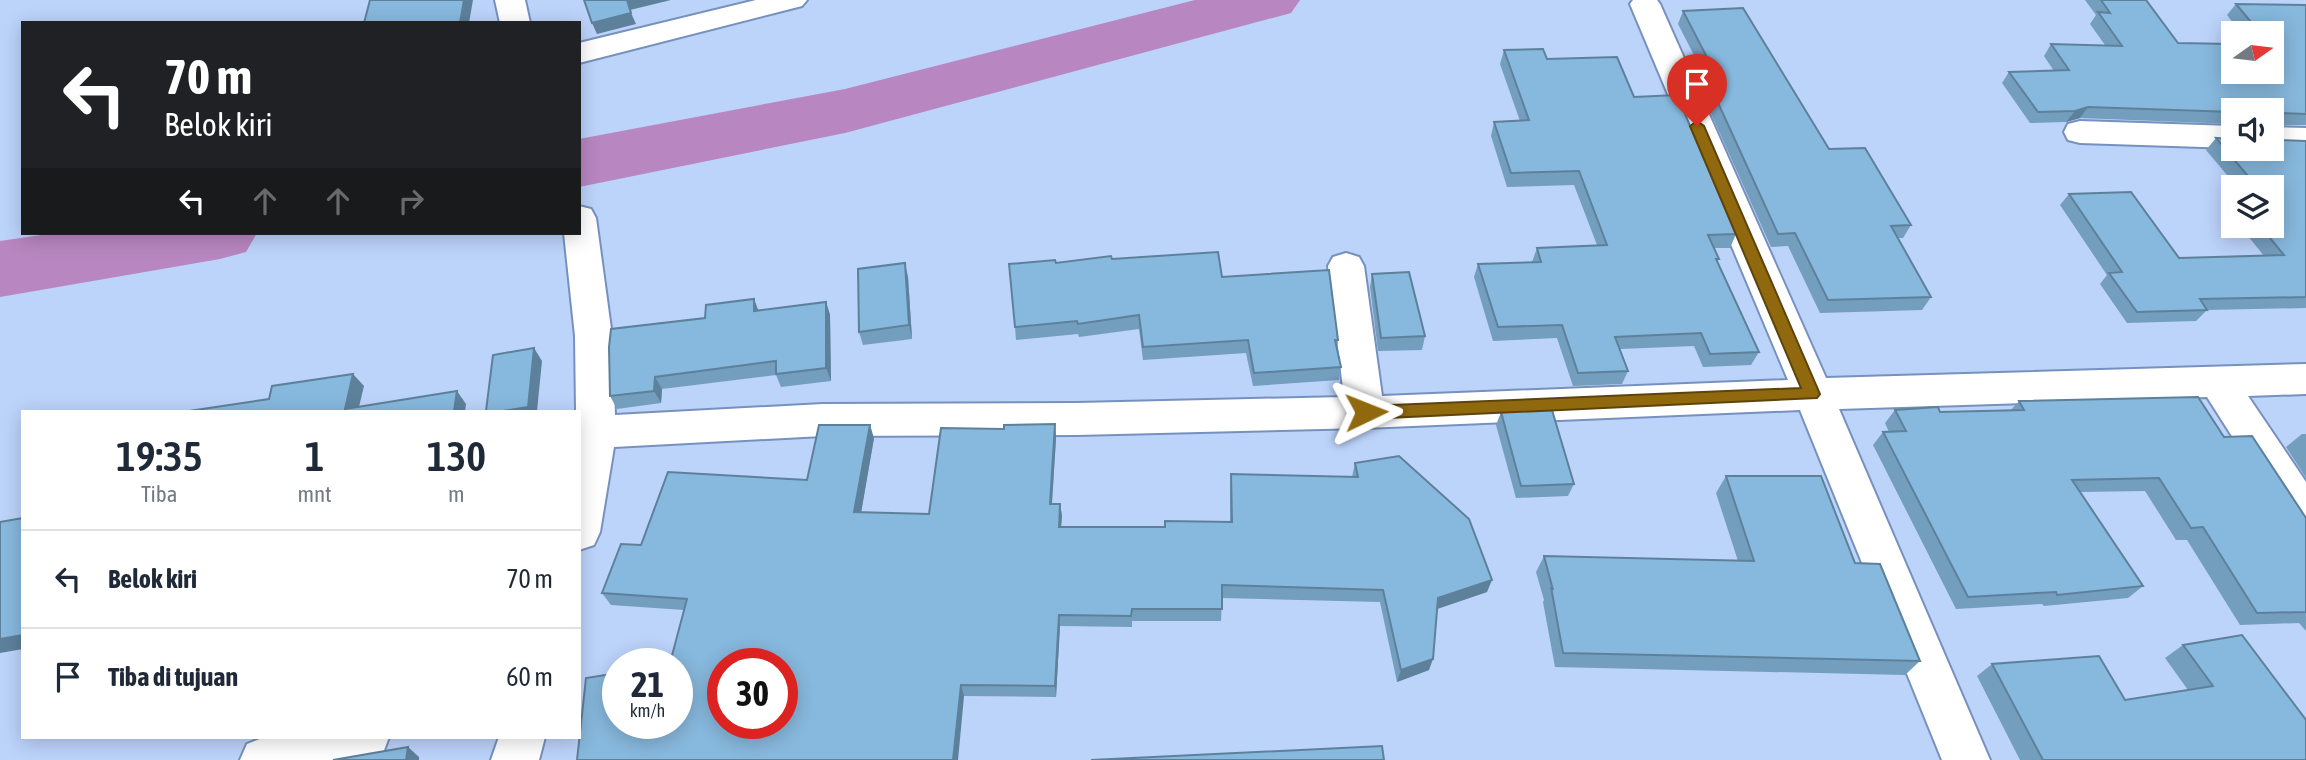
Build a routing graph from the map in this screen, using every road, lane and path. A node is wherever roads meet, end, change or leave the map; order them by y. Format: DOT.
graph roads {
  1 [pos="510,0"];
  2 [pos="792,0"];
  3 [pos="1645,4"];
  4 [pos="515,21"];
  5 [pos="581,53"];
  6 [pos="2080,132"];
  7 [pos="2221,137"];
  8 [pos="2284,139"];
  9 [pos="2306,140"];
  10 [pos="581,233"];
  11 [pos="1346,266"];
  12 [pos="2306,379"];
  13 [pos="2217,381"];
  14 [pos="1812,394"];
  15 [pos="1366,412"];
  16 [pos="596,432"];
  17 [pos="584,489"];
  18 [pos="581,514"];
  19 [pos="2306,516"];
  20 [pos="357,739"];
  21 [pos="521,739"];
  22 [pos="264,760"];
  23 [pos="515,760"];
  24 [pos="1966,760"];
  1 -- 4 [label="street"];
  2 -- 5 [label="street"];
  3 -- 14 [label="street"];
  6 -- 7 [label="street"];
  8 -- 9 [label="street"];
  10 -- 16 [label="street"];
  11 -- 15 [label="street"];
  12 -- 13 [label="street"];
  13 -- 14 [label="street"];
  13 -- 19 [label="street"];
  14 -- 15 [label="street"];
  14 -- 24 [label="street"];
  15 -- 16 [label="street"];
  16 -- 17 [label="street"];
  17 -- 18 [label="street"];
  20 -- 22 [label="street"];
  21 -- 23 [label="street"];
}
